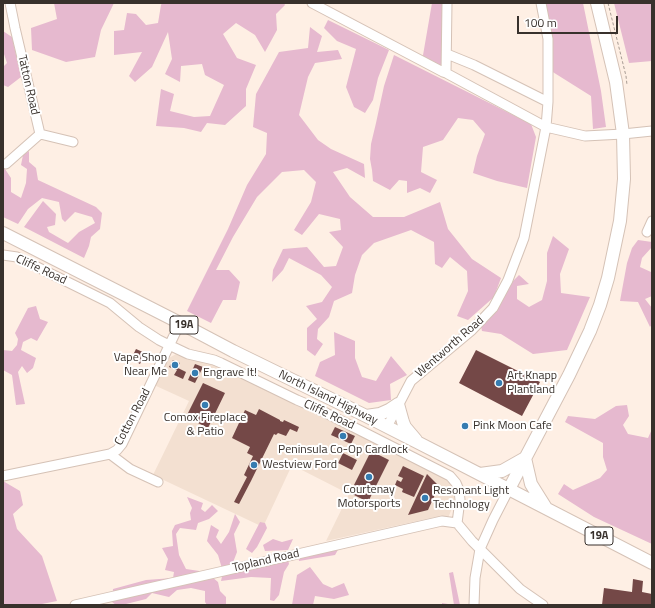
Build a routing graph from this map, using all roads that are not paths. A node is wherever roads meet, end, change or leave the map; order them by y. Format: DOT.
graph roads {
  1 [pos="10,3"];
  2 [pos="312,3"];
  3 [pos="447,3"];
  4 [pos="541,3"];
  5 [pos="597,3"];
  6 [pos="447,54"];
  7 [pos="446,73"];
  8 [pos="548,102"];
  9 [pos="546,127"];
  10 [pos="652,131"];
  11 [pos="40,134"];
  12 [pos="623,134"];
  13 [pos="73,142"];
  14 [pos="6,164"];
  15 [pos="652,221"];
  16 [pos="647,232"];
  17 [pos="3,233"];
  18 [pos="3,255"];
  19 [pos="180,323"];
  20 [pos="169,345"];
  21 [pos="398,404"];
  22 [pos="366,416"];
  23 [pos="387,427"];
  24 [pos="417,442"];
  25 [pos="110,454"];
  26 [pos="525,458"];
  27 [pos="480,474"];
  28 [pos="3,476"];
  29 [pos="158,482"];
  30 [pos="509,489"];
  31 [pos="546,509"];
  32 [pos="457,523"];
  33 [pos="480,549"];
  34 [pos="652,563"];
  35 [pos="75,605"];
  36 [pos="474,605"];
  37 [pos="543,605"];
  1 -- 11 [label="street, Tatton Road"];
  2 -- 7 [label="street"];
  3 -- 6 [label="street"];
  4 -- 8 [label="street, Wentworth Road"];
  5 -- 12 [label="main road"];
  6 -- 7 [label="street"];
  6 -- 8 [label="street"];
  7 -- 9 [label="street"];
  8 -- 9 [label="street, Wentworth Road"];
  9 -- 12 [label="street"];
  9 -- 21 [label="street, Wentworth Road"];
  10 -- 12 [label="street"];
  11 -- 13 [label="street"];
  11 -- 14 [label="street"];
  12 -- 26 [label="main road"];
  15 -- 16 [label="street"];
  17 -- 19 [label="main road, North Island Highway / 19A"];
  18 -- 20 [label="street, Cliffe Road"];
  19 -- 20 [label="street, Cotton Road"];
  19 -- 22 [label="main road, North Island Highway / 19A"];
  20 -- 25 [label="street, Cotton Road"];
  20 -- 32 [label="street, Cliffe Road"];
  21 -- 22 [label="main road"];
  21 -- 23 [label="street, Wentworth Road"];
  21 -- 24 [label="main road"];
  22 -- 23 [label="main road, North Island Highway / 19A"];
  23 -- 24 [label="main road, North Island Highway / 19A"];
  24 -- 27 [label="main road, North Island Highway / 19A"];
  25 -- 28 [label="street, Cotton Road"];
  25 -- 29 [label="street"];
  26 -- 27 [label="main road"];
  26 -- 30 [label="main road"];
  26 -- 31 [label="main road"];
  27 -- 30 [label="main road, North Island Highway / 19A"];
  30 -- 31 [label="main road, North Island Highway / 19A"];
  30 -- 33 [label="street"];
  31 -- 34 [label="main road, North Island Highway / 19A"];
  32 -- 33 [label="street"];
  32 -- 35 [label="street, Topland Road"];
  33 -- 36 [label="street"];
  33 -- 37 [label="street"];
}
